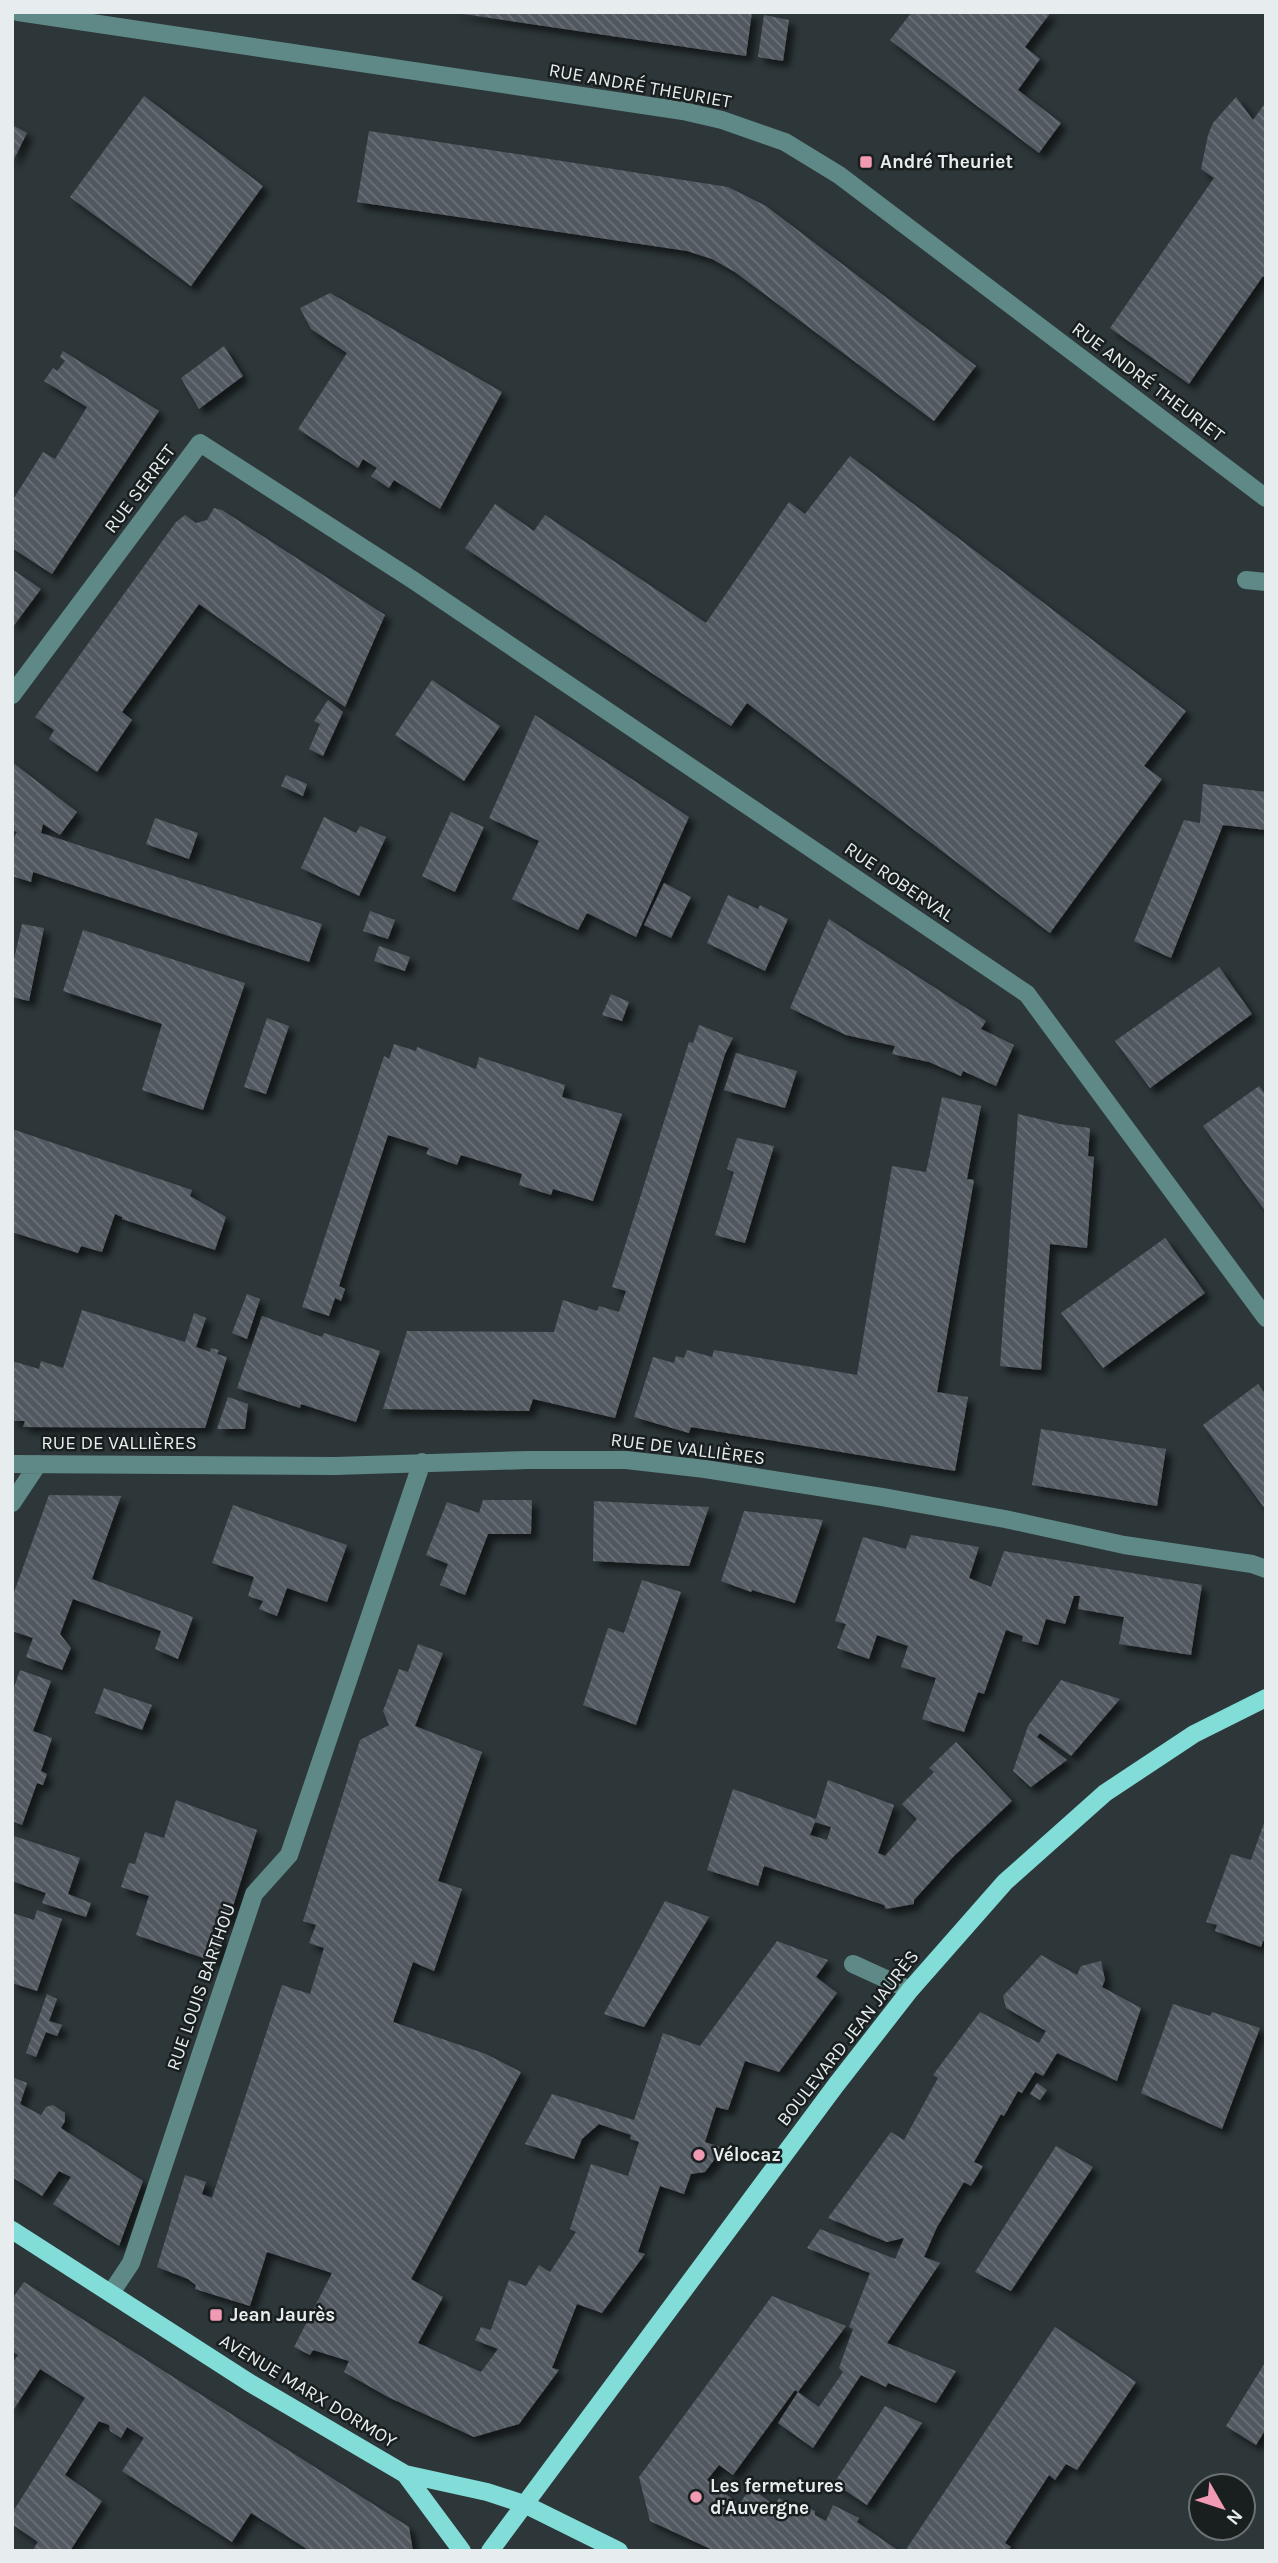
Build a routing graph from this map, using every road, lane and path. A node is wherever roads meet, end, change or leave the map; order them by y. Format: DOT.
graph roads {
  1 [pos="18,12"];
  2 [pos="1266,498"];
  3 [pos="413,580"];
  4 [pos="1246,580"];
  5 [pos="1266,582"];
  6 [pos="12,695"];
  7 [pos="1266,1318"];
  8 [pos="422,1462"];
  9 [pos="12,1464"];
  10 [pos="38,1464"];
  11 [pos="12,1503"];
  12 [pos="1266,1569"];
  13 [pos="1266,1698"];
  14 [pos="853,1964"];
  15 [pos="910,1990"];
  16 [pos="12,2230"];
  17 [pos="111,2293"];
  18 [pos="405,2474"];
  19 [pos="524,2504"];
  20 [pos="462,2551"];
  21 [pos="490,2551"];
  22 [pos="619,2551"];
  1 -- 2 [label="street, RUE ANDRÉ THEURIET"];
  3 -- 6 [label="street, RUE SERRET"];
  3 -- 7 [label="street, RUE ROBERVAL"];
  4 -- 5 [label="street"];
  8 -- 10 [label="street, RUE DE VALLIÈRES"];
  8 -- 12 [label="street, RUE DE VALLIÈRES"];
  8 -- 17 [label="street, RUE LOUIS BARTHOU"];
  9 -- 10 [label="street, RUE DE VALLIÈRES"];
  10 -- 11 [label="street"];
  13 -- 15 [label="main road, BOULEVARD JEAN JAURÈS"];
  14 -- 15 [label="street"];
  15 -- 19 [label="main road, BOULEVARD JEAN JAURÈS"];
  16 -- 17 [label="main road, AVENUE MARX DORMOY"];
  17 -- 18 [label="main road, AVENUE MARX DORMOY"];
  18 -- 19 [label="main road, AVENUE MARX DORMOY"];
  18 -- 20 [label="main road, AVENUE MARX DORMOY"];
  19 -- 21 [label="main road, BOULEVARD JEAN JAURÈS"];
  19 -- 22 [label="main road, AVENUE MARX DORMOY"];
}
